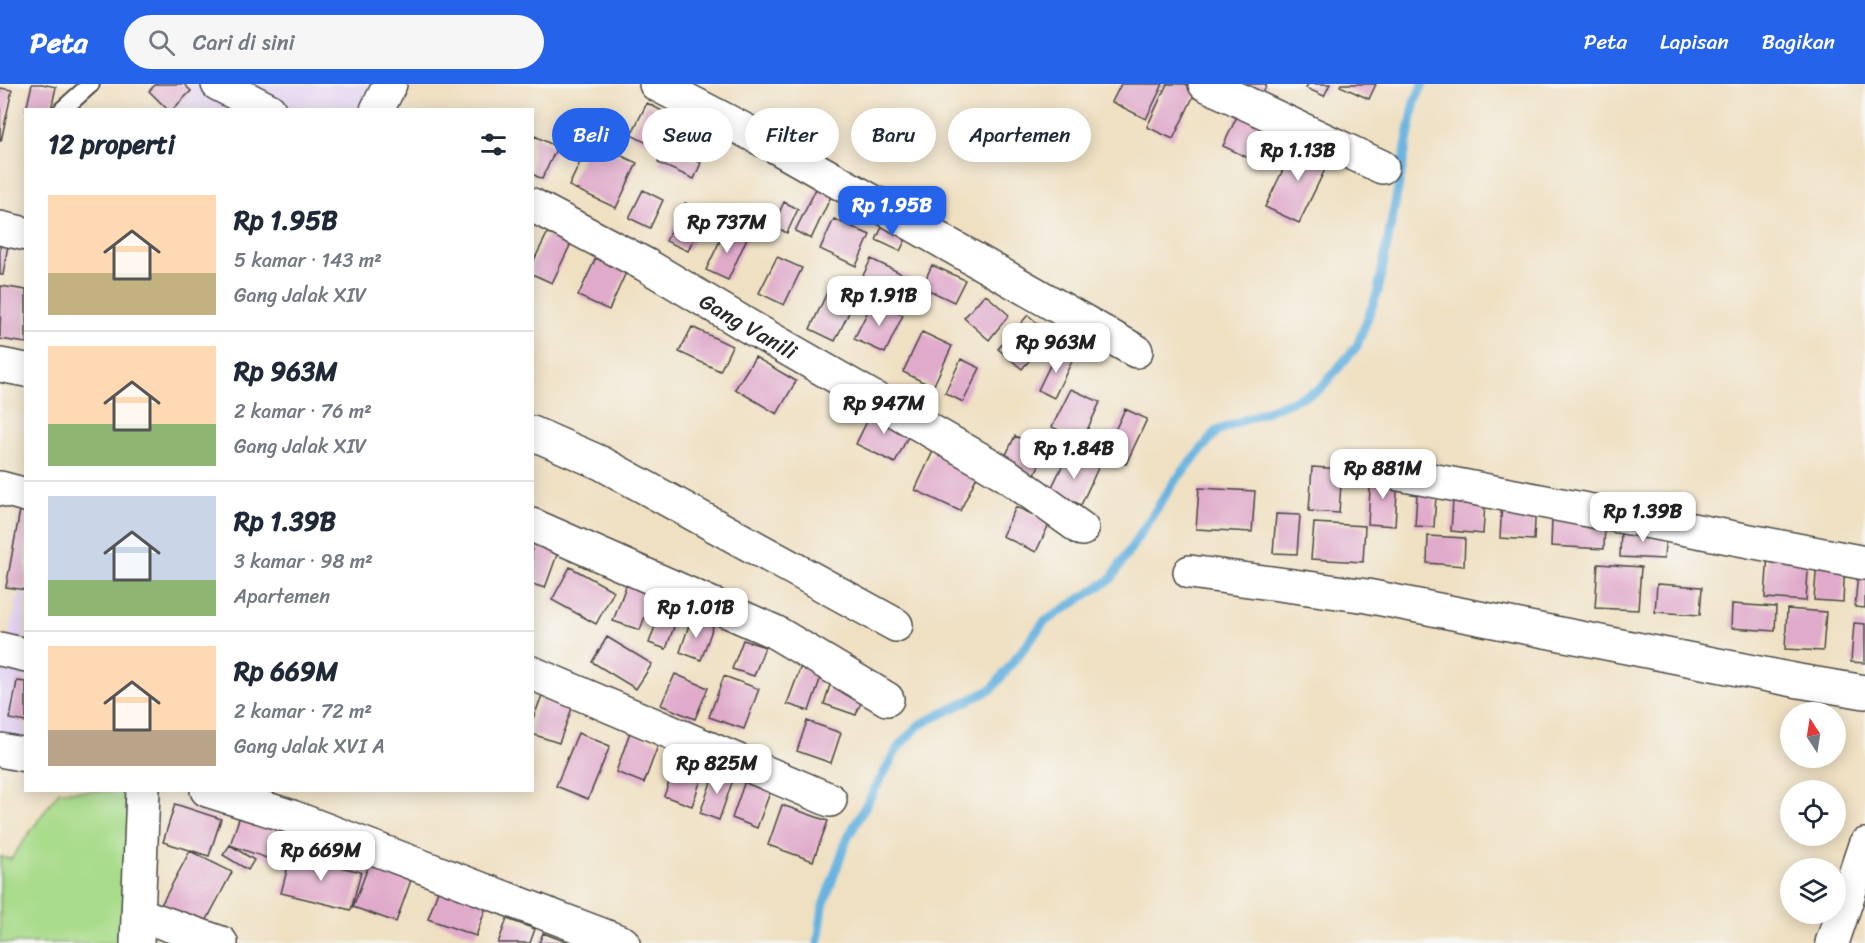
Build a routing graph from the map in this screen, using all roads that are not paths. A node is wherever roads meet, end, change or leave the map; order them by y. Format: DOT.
graph roads {
  1 [pos="91,84"];
  2 [pos="218,84"];
  3 [pos="390,84"];
  4 [pos="656,84"];
  5 [pos="1205,84"];
  6 [pos="64,108"];
  7 [pos="265,108"];
  8 [pos="378,108"];
  9 [pos="1382,167"];
  10 [pos="534,206"];
  11 [pos="0,228"];
  12 [pos="24,234"];
  13 [pos="1136,351"];
  14 [pos="0,365"];
  15 [pos="24,370"];
  16 [pos="534,434"];
  17 [pos="1368,468"];
  18 [pos="0,488"];
  19 [pos="24,494"];
  20 [pos="534,526"];
  21 [pos="1082,529"];
  22 [pos="1865,563"];
  23 [pos="1190,572"];
  24 [pos="896,625"];
  25 [pos="0,649"];
  26 [pos="24,655"];
  27 [pos="534,673"];
  28 [pos="1865,692"];
  29 [pos="887,699"];
  30 [pos="0,750"];
  31 [pos="24,755"];
  32 [pos="142,792"];
  33 [pos="213,792"];
  34 [pos="830,800"];
  35 [pos="1865,845"];
  36 [pos="138,929"];
  37 [pos="221,943"];
  38 [pos="623,943"];
  39 [pos="1832,943"];
  1 -- 6 [label="lane"];
  2 -- 7 [label="street"];
  3 -- 8 [label="street"];
  4 -- 13 [label="street"];
  5 -- 9 [label="street"];
  10 -- 21 [label="street, Gang Vanili"];
  11 -- 12 [label="street"];
  14 -- 15 [label="street"];
  16 -- 24 [label="street"];
  17 -- 22 [label="street"];
  18 -- 19 [label="street"];
  20 -- 29 [label="street"];
  23 -- 28 [label="street"];
  25 -- 26 [label="street"];
  27 -- 34 [label="street"];
  30 -- 31 [label="street"];
  32 -- 36 [label="street"];
  33 -- 38 [label="street"];
  35 -- 39 [label="street"];
  36 -- 37 [label="street"];
}
